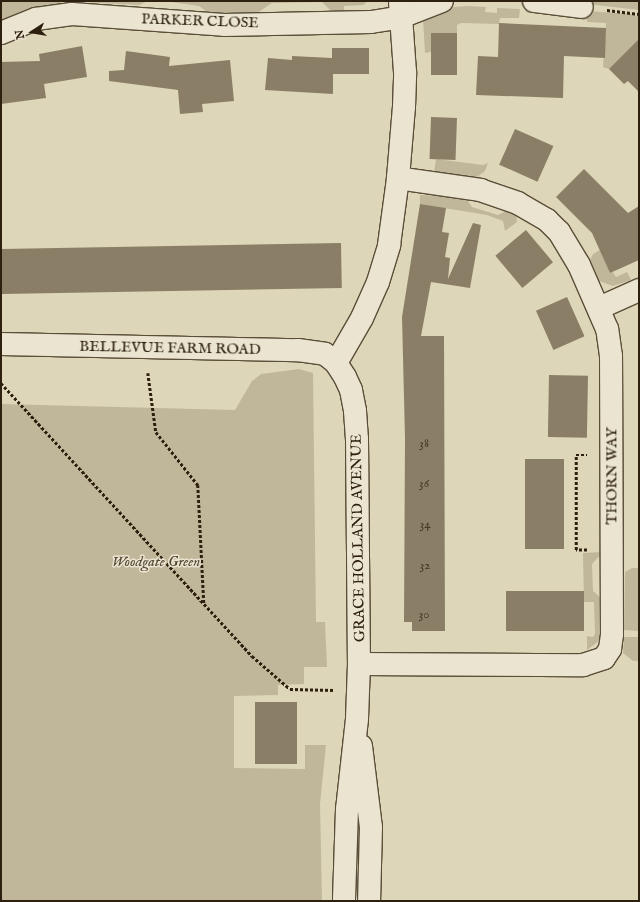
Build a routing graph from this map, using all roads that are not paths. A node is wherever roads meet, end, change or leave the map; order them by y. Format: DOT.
graph roads {
  1 [pos="442,1"];
  2 [pos="534,1"];
  3 [pos="582,7"];
  4 [pos="400,9"];
  5 [pos="1,32"];
  6 [pos="398,178"];
  7 [pos="639,290"];
  8 [pos="599,308"];
  9 [pos="1,344"];
  10 [pos="336,363"];
  11 [pos="359,664"];
  12 [pos="358,719"];
  13 [pos="344,901"];
  14 [pos="369,901"];
  1 -- 4 [label="street, PARKER CLOSE"];
  2 -- 3 [label="street"];
  4 -- 5 [label="street, PARKER CLOSE"];
  4 -- 6 [label="street"];
  6 -- 8 [label="street, THORN WAY"];
  6 -- 10 [label="street"];
  7 -- 8 [label="street"];
  8 -- 11 [label="street, THORN WAY"];
  9 -- 10 [label="street, BELLEVUE FARM ROAD"];
  10 -- 11 [label="street, GRACE HOLLAND AVENUE"];
  11 -- 12 [label="street, GRACE HOLLAND AVENUE"];
  12 -- 13 [label="street, GRACE HOLLAND AVENUE"];
  12 -- 14 [label="street, GRACE HOLLAND AVENUE"];
}
